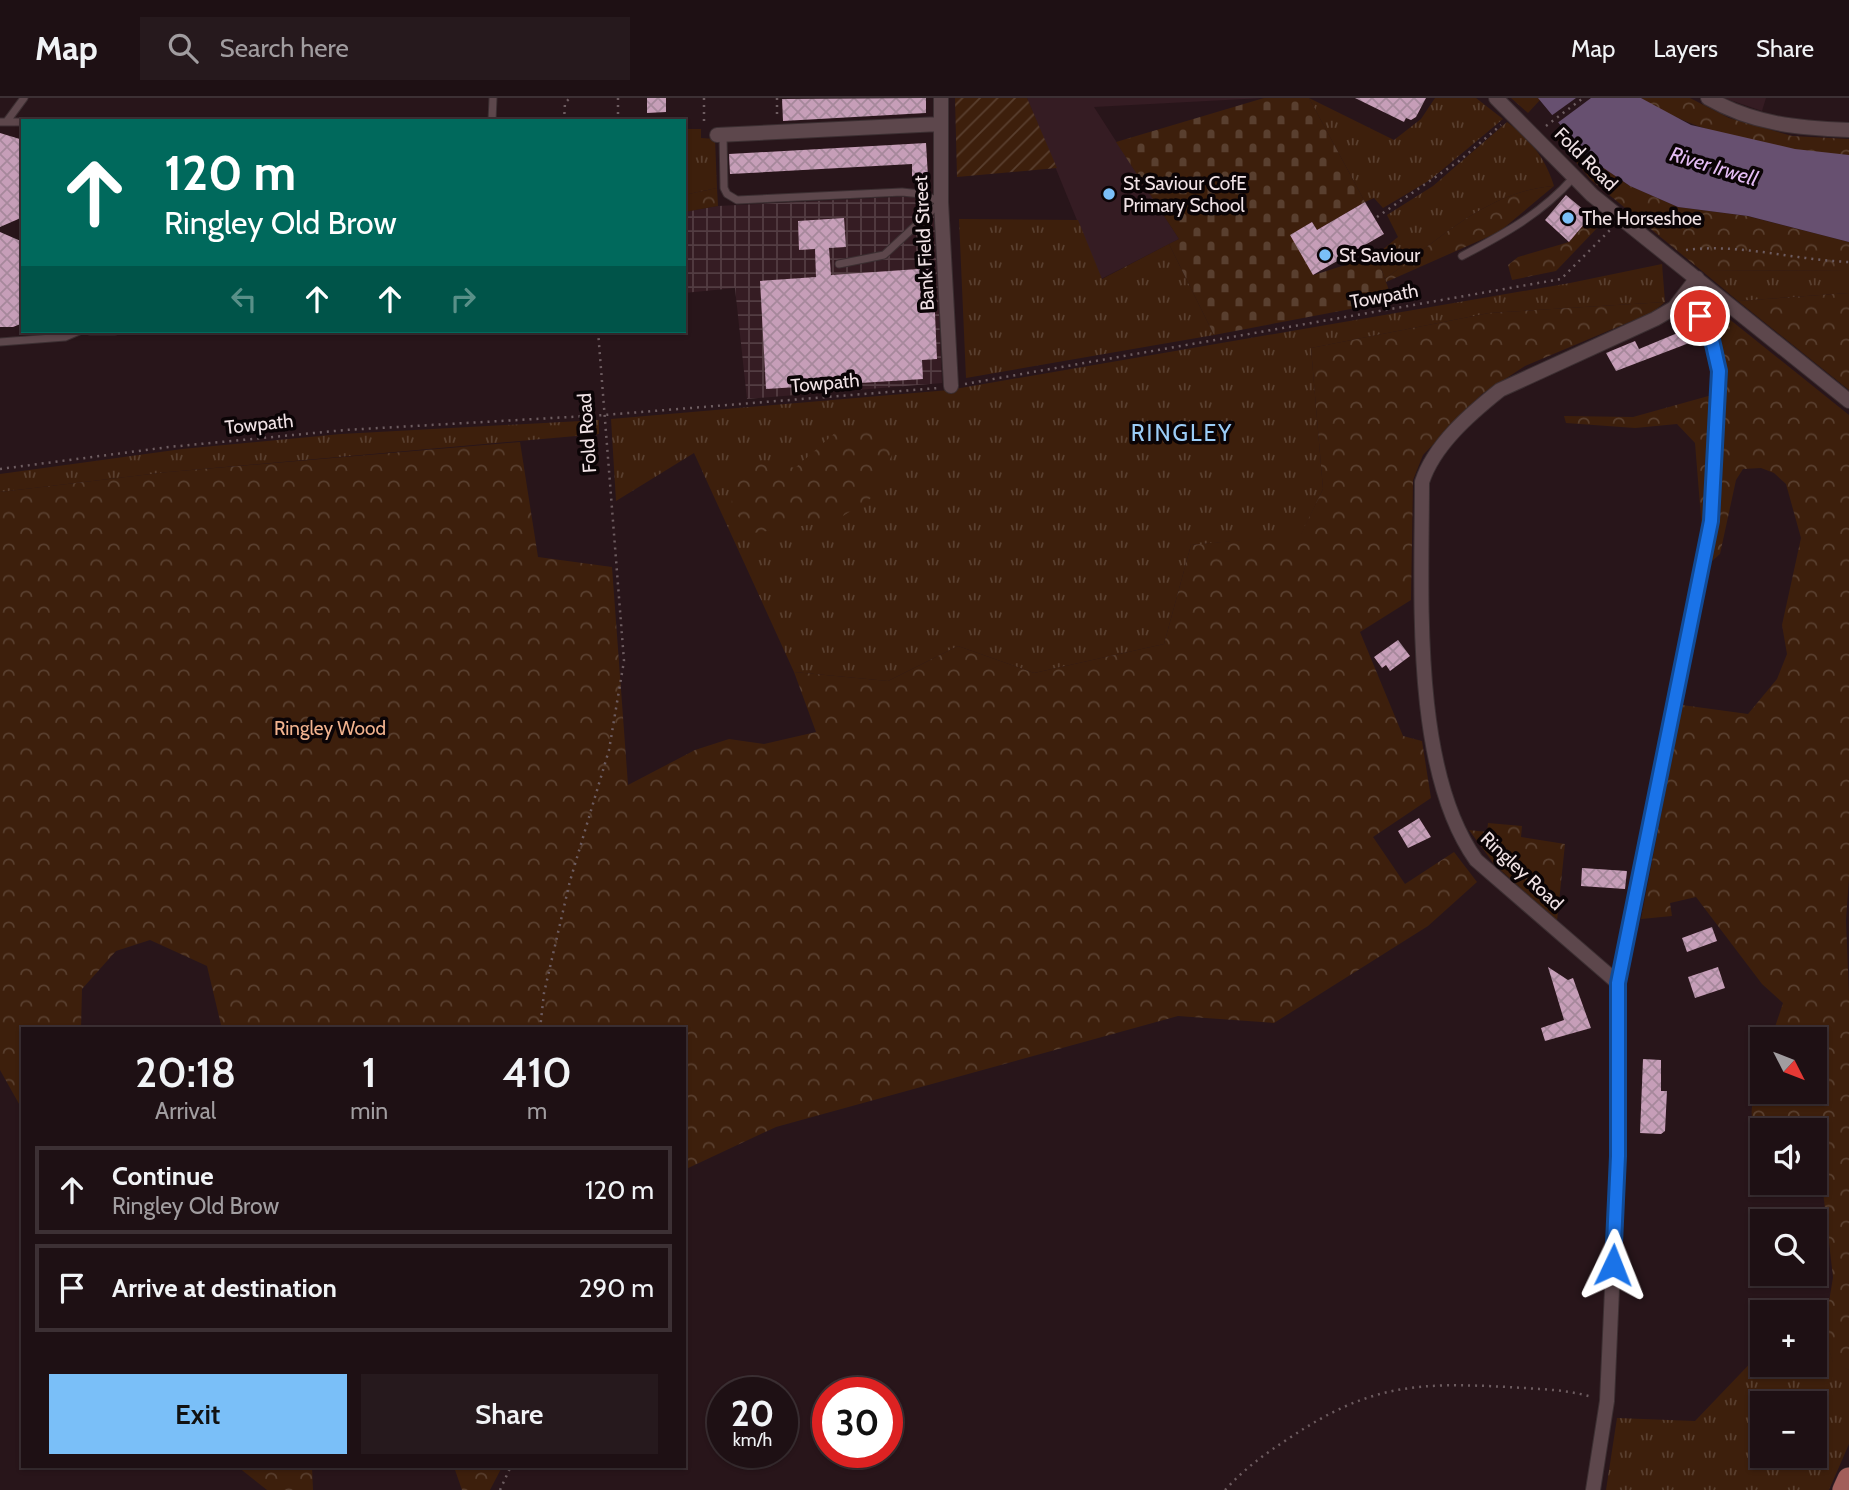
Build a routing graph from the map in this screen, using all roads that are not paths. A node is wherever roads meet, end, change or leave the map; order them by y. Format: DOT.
graph roads {
  1 [pos="24,98"];
  2 [pos="493,98"];
  3 [pos="941,98"];
  4 [pos="1496,98"];
  5 [pos="1708,98"];
  6 [pos="492,119"];
  7 [pos="3,121"];
  8 [pos="21,122"];
  9 [pos="940,124"];
  10 [pos="1849,131"];
  11 [pos="720,135"];
  12 [pos="1573,178"];
  13 [pos="941,202"];
  14 [pos="1462,256"];
  15 [pos="839,264"];
  16 [pos="1697,278"];
  17 [pos="1688,293"];
  18 [pos="77,333"];
  19 [pos="0,342"];
  20 [pos="951,386"];
  21 [pos="1849,401"];
  22 [pos="1618,983"];
  23 [pos="1849,1479"];
  24 [pos="1593,1490"];
  25 [pos="1844,1490"];
  1 -- 7 [label="lane"];
  2 -- 6 [label="lane"];
  3 -- 9 [label="street, Bank Field Street"];
  4 -- 12 [label="street, Fold Road"];
  5 -- 10 [label="street"];
  7 -- 8 [label="lane"];
  9 -- 11 [label="street"];
  9 -- 13 [label="street, Bank Field Street"];
  11 -- 13 [label="lane"];
  12 -- 14 [label="lane"];
  12 -- 16 [label="street, Fold Road"];
  13 -- 15 [label="lane"];
  13 -- 20 [label="street, Bank Field Street"];
  16 -- 17 [label="street, Ringley Road"];
  16 -- 21 [label="street, Fold Road"];
  17 -- 22 [label="street"];
  17 -- 22 [label="street, Ringley Road"];
  18 -- 19 [label="lane"];
  22 -- 24 [label="street"];
  23 -- 25 [label="main road"];
}
